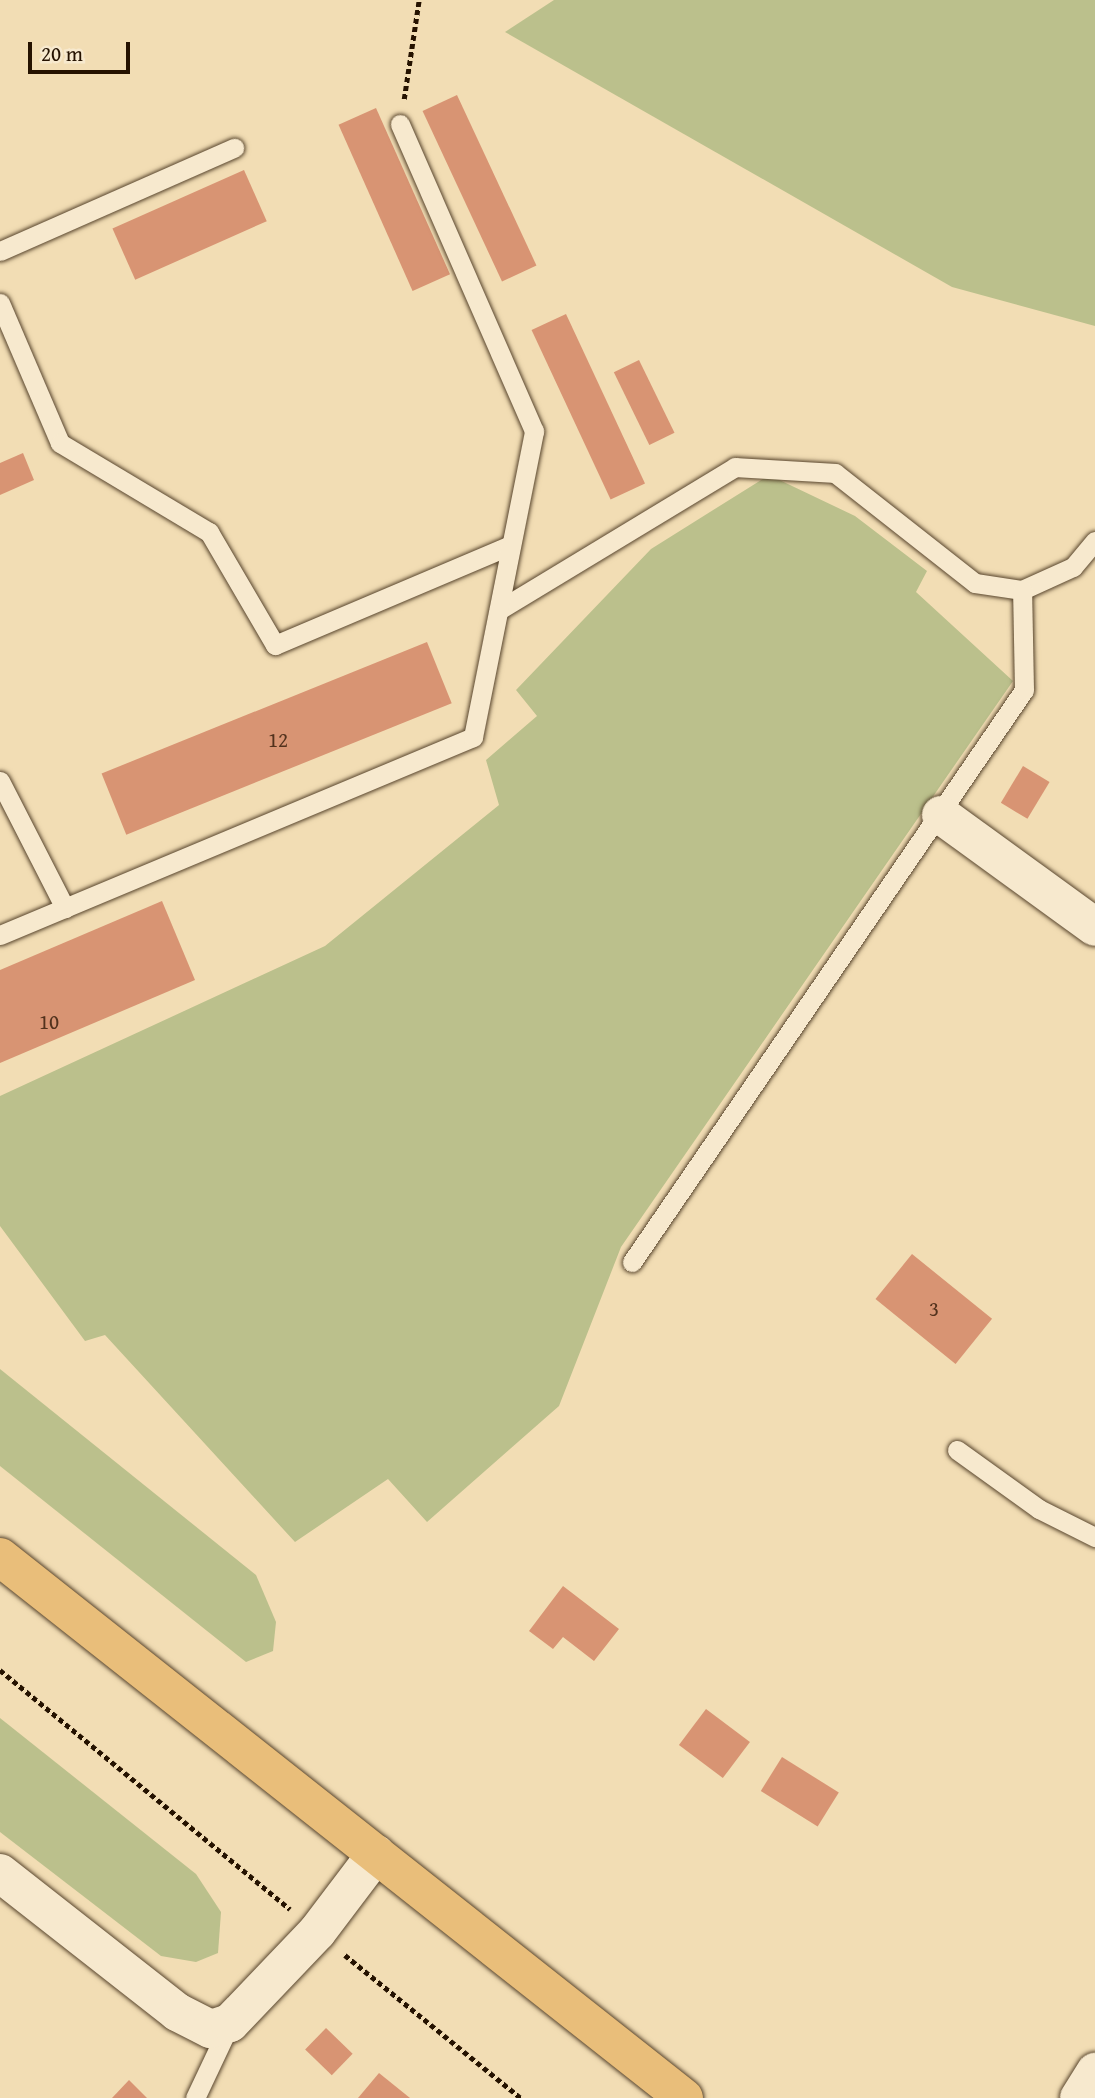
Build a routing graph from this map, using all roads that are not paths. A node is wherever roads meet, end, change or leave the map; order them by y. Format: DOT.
graph roads {
  1 [pos="400,124"];
  2 [pos="234,148"];
  3 [pos="0,251"];
  4 [pos="0,303"];
  5 [pos="1095,541"];
  6 [pos="511,545"];
  7 [pos="1022,590"];
  8 [pos="499,610"];
  9 [pos="0,781"];
  10 [pos="941,816"];
  11 [pos="65,908"];
  12 [pos="1095,927"];
  13 [pos="0,935"];
  14 [pos="632,1262"];
  15 [pos="957,1450"];
  16 [pos="1095,1537"];
  17 [pos="0,1557"];
  18 [pos="376,1854"];
  19 [pos="0,1873"];
  20 [pos="230,2023"];
  21 [pos="1095,2072"];
  22 [pos="195,2098"];
  23 [pos="684,2098"];
  24 [pos="1079,2098"];
  1 -- 6 [label="lane"];
  2 -- 3 [label="lane"];
  4 -- 6 [label="lane"];
  5 -- 7 [label="lane"];
  6 -- 8 [label="lane"];
  7 -- 8 [label="lane"];
  7 -- 10 [label="lane"];
  8 -- 11 [label="lane"];
  9 -- 11 [label="lane"];
  10 -- 12 [label="street"];
  10 -- 14 [label="lane"];
  11 -- 13 [label="lane"];
  15 -- 16 [label="lane"];
  17 -- 18 [label="main road"];
  18 -- 20 [label="street"];
  18 -- 23 [label="main road"];
  19 -- 20 [label="street"];
  20 -- 22 [label="lane"];
  21 -- 24 [label="street"];
}
